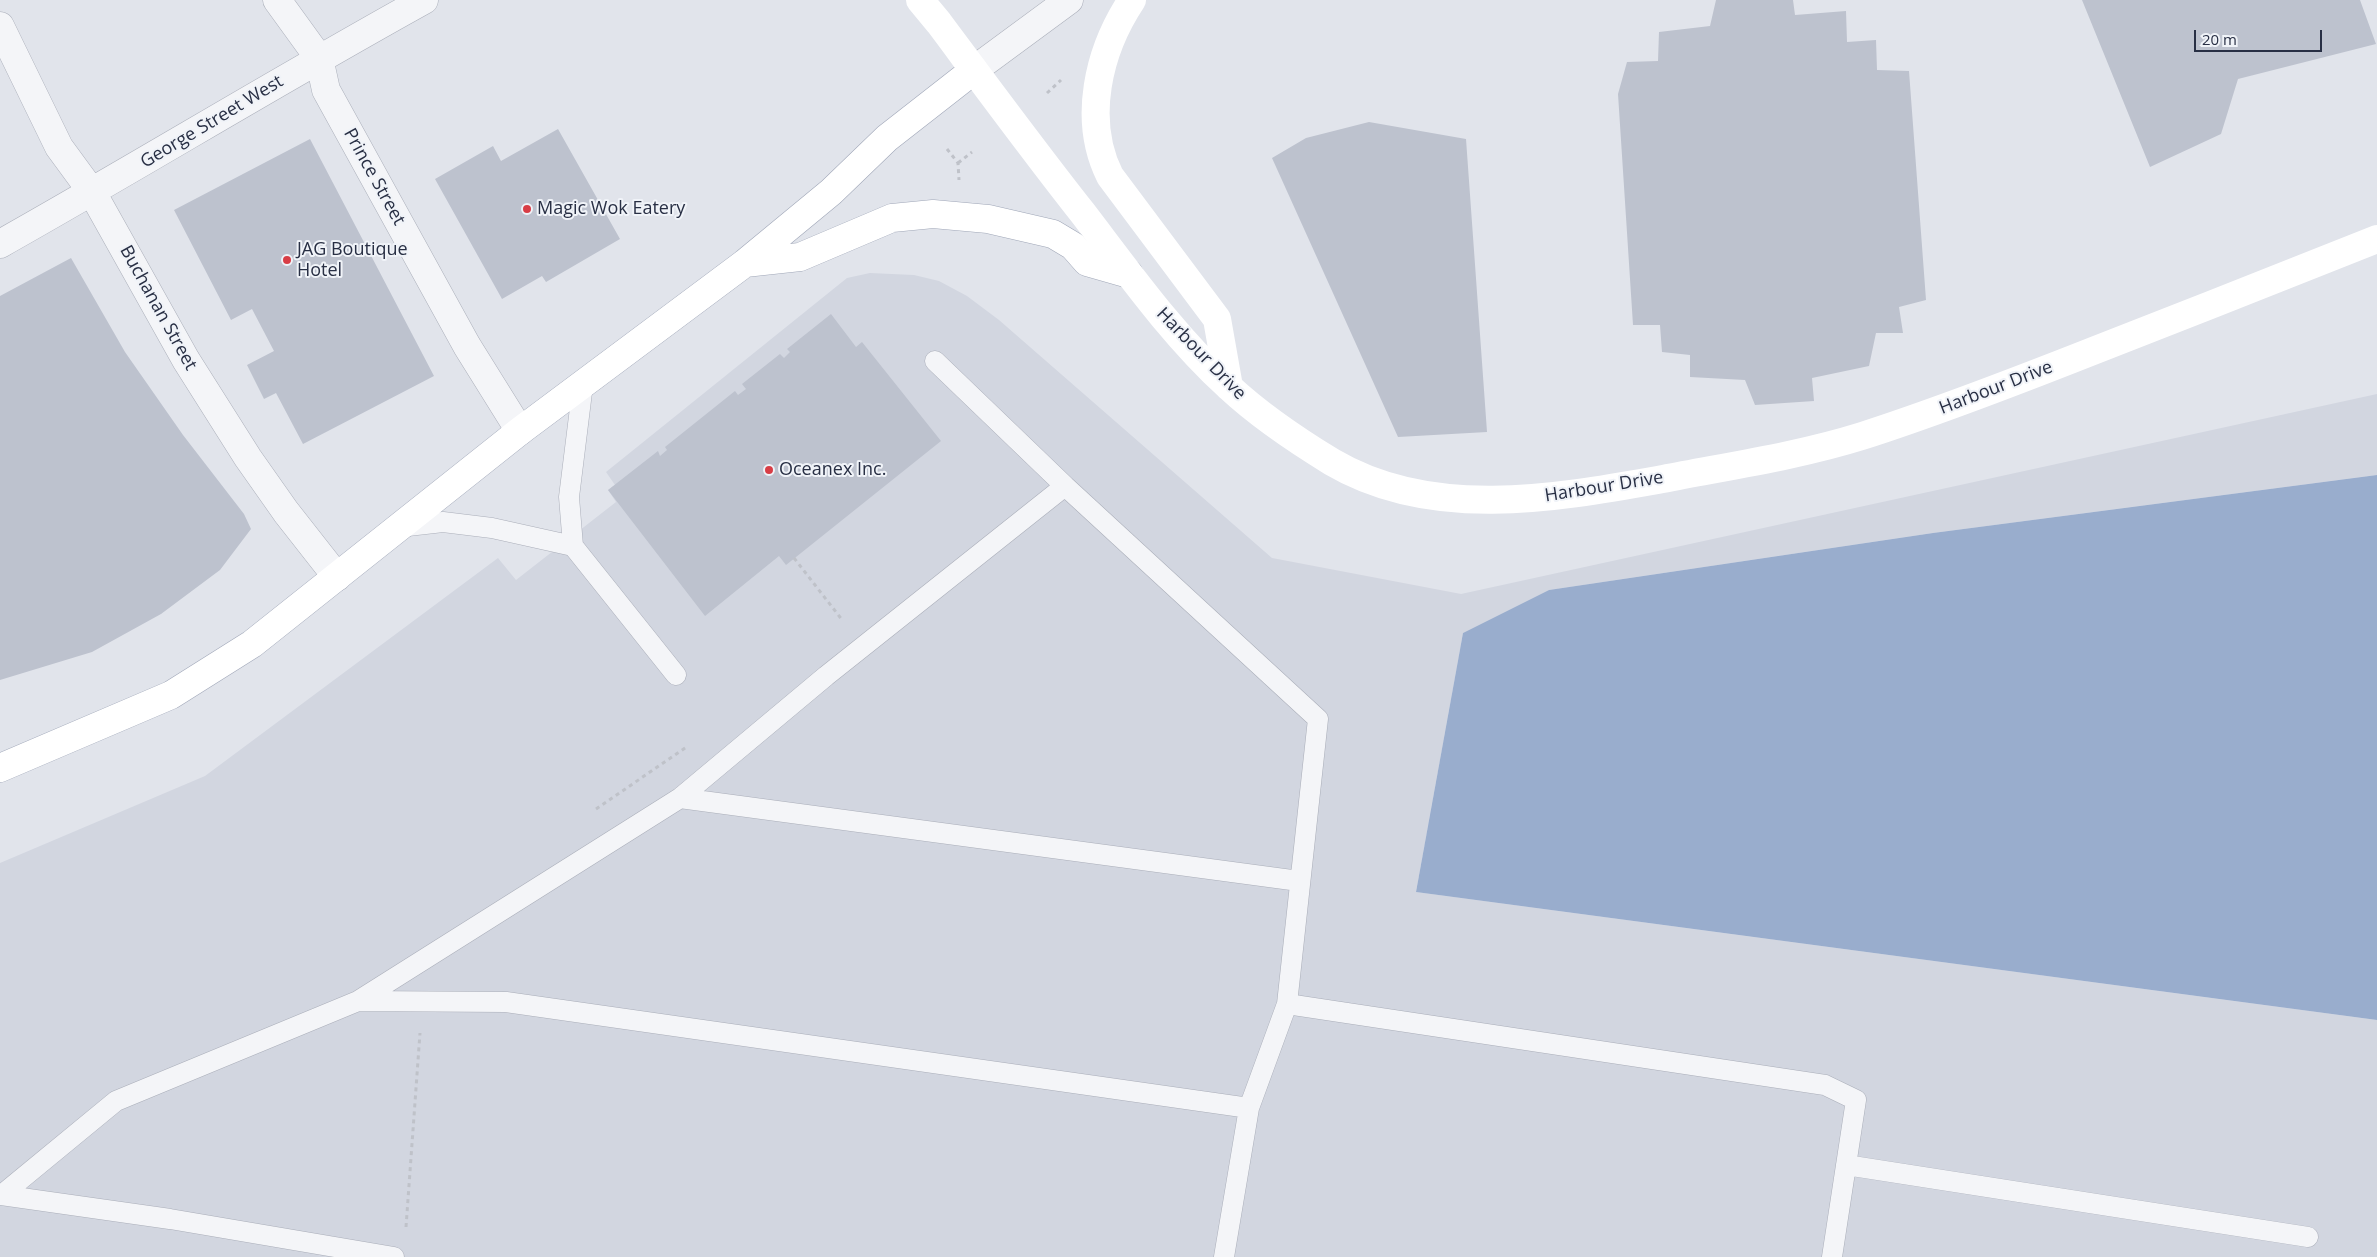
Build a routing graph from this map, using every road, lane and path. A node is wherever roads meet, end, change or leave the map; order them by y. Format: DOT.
graph roads {
  1 [pos="277,0"];
  2 [pos="424,0"];
  3 [pos="920,0"];
  4 [pos="1069,0"];
  5 [pos="1132,0"];
  6 [pos="0,26"];
  7 [pos="319,58"];
  8 [pos="974,70"];
  9 [pos="1062,78"];
  10 [pos="1047,93"];
  11 [pos="947,149"];
  12 [pos="972,152"];
  13 [pos="958,163"];
  14 [pos="959,184"];
  15 [pos="92,192"];
  16 [pos="2377,239"];
  17 [pos="0,244"];
  18 [pos="745,263"];
  19 [pos="1129,274"];
  20 [pos="935,361"];
  21 [pos="583,384"];
  22 [pos="1229,387"];
  23 [pos="520,431"];
  24 [pos="1065,486"];
  25 [pos="399,527"];
  26 [pos="573,546"];
  27 [pos="337,577"];
  28 [pos="676,675"];
  29 [pos="0,768"];
  30 [pos="680,798"];
  31 [pos="1300,882"];
  32 [pos="358,1001"];
  33 [pos="1287,1004"];
  34 [pos="1249,1108"];
  35 [pos="1846,1165"];
  36 [pos="1,1195"];
  37 [pos="2308,1237"];
  38 [pos="394,1257"];
  39 [pos="1224,1257"];
  40 [pos="1832,1257"];
  1 -- 7 [label="street, Prince Street"];
  2 -- 7 [label="street, George Street West"];
  3 -- 8 [label="main road, Harbour Drive"];
  4 -- 8 [label="street"];
  5 -- 22 [label="main road"];
  6 -- 15 [label="street, Buchanan Street"];
  7 -- 15 [label="street, George Street West"];
  7 -- 23 [label="street, Prince Street"];
  8 -- 18 [label="main road"];
  8 -- 19 [label="main road, Harbour Drive"];
  9 -- 10 [label="path"];
  11 -- 13 [label="path"];
  12 -- 13 [label="path"];
  13 -- 14 [label="path"];
  15 -- 17 [label="street, George Street West"];
  15 -- 27 [label="street, Buchanan Street"];
  16 -- 22 [label="main road, Harbour Drive"];
  18 -- 19 [label="main road"];
  18 -- 21 [label="main road"];
  19 -- 22 [label="main road, Harbour Drive"];
  20 -- 24 [label="lane"];
  21 -- 23 [label="main road"];
  21 -- 26 [label="lane"];
  23 -- 25 [label="main road"];
  24 -- 30 [label="lane"];
  24 -- 31 [label="lane"];
  25 -- 26 [label="lane"];
  25 -- 27 [label="main road"];
  26 -- 28 [label="lane"];
  27 -- 29 [label="main road"];
  30 -- 31 [label="lane"];
  30 -- 32 [label="lane"];
  31 -- 33 [label="lane"];
  32 -- 34 [label="lane"];
  32 -- 36 [label="lane"];
  33 -- 34 [label="lane"];
  33 -- 35 [label="lane"];
  34 -- 39 [label="lane"];
  35 -- 37 [label="lane"];
  35 -- 40 [label="lane"];
  36 -- 38 [label="lane"];
}
